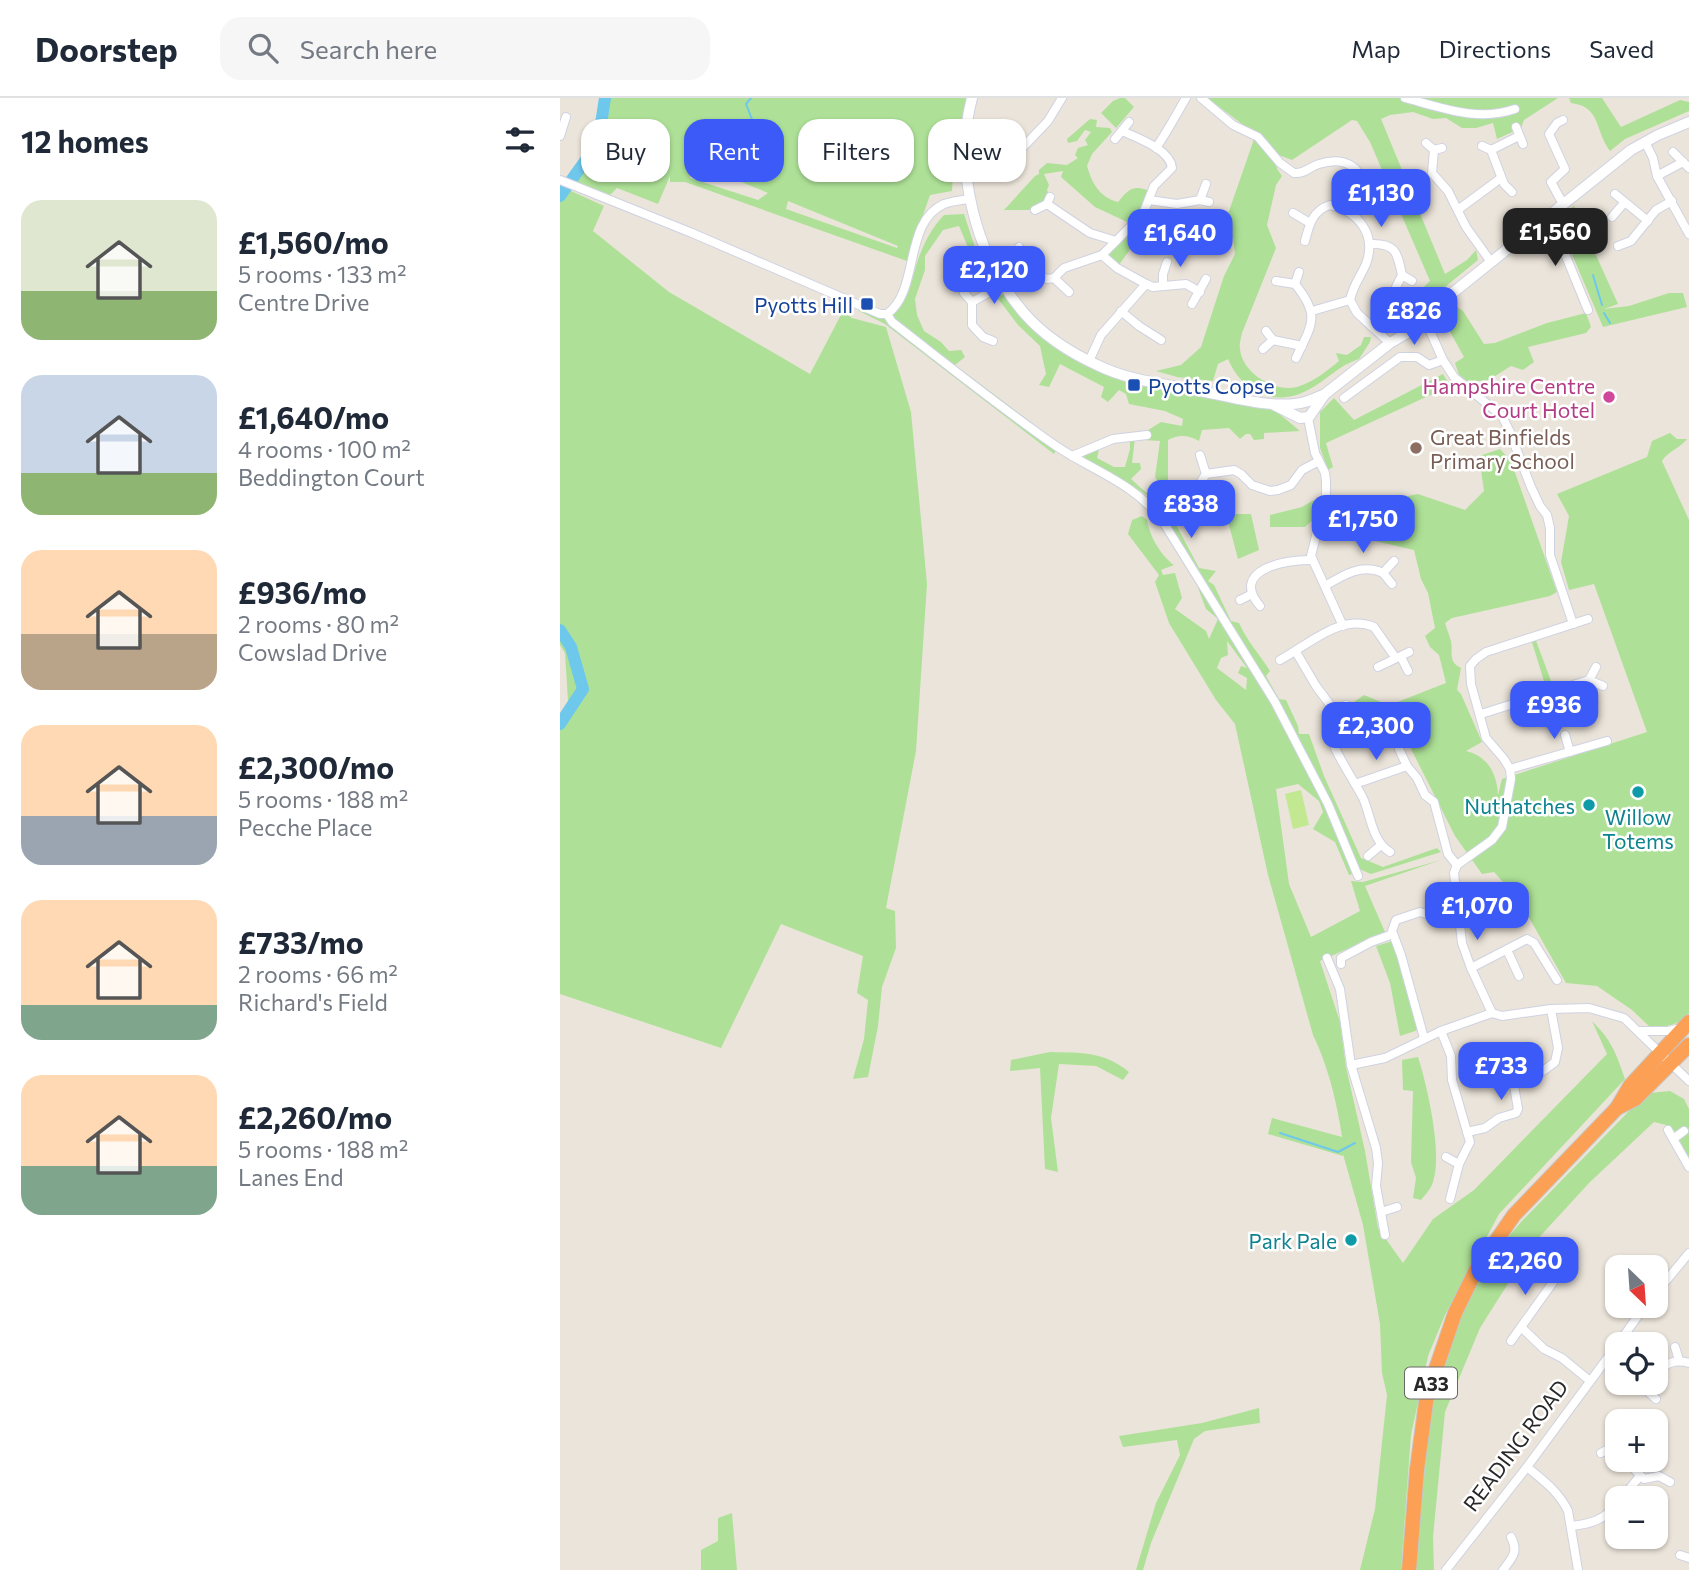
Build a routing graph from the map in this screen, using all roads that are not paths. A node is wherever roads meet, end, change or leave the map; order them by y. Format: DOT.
graph roads {
  1 [pos="972,98"];
  2 [pos="1048,98"];
  3 [pos="1186,98"];
  4 [pos="1200,98"];
  5 [pos="1405,98"];
  6 [pos="1059,102"];
  7 [pos="1515,109"];
  8 [pos="566,117"];
  9 [pos="1563,120"];
  10 [pos="1129,122"];
  11 [pos="1689,122"];
  12 [pos="1122,131"];
  13 [pos="560,136"];
  14 [pos="1519,136"];
  15 [pos="1115,139"];
  16 [pos="1645,142"];
  17 [pos="1426,143"];
  18 [pos="1026,144"];
  19 [pos="1156,148"];
  20 [pos="1342,150"];
  21 [pos="1673,152"];
  22 [pos="1342,161"];
  23 [pos="1686,165"];
  24 [pos="1657,176"];
  25 [pos="1502,178"];
  26 [pos="562,180"];
  27 [pos="1206,184"];
  28 [pos="1512,192"];
  29 [pos="1615,194"];
  30 [pos="971,199"];
  31 [pos="1149,200"];
  32 [pos="1672,201"];
  33 [pos="1624,202"];
  34 [pos="1563,204"];
  35 [pos="1459,209"];
  36 [pos="1035,210"];
  37 [pos="1293,213"];
  38 [pos="1352,213"];
  39 [pos="1549,215"];
  40 [pos="1612,217"];
  41 [pos="1648,221"];
  42 [pos="1310,223"];
  43 [pos="1688,227"];
  44 [pos="1305,241"];
  45 [pos="1631,241"];
  46 [pos="1116,242"];
  47 [pos="1370,244"];
  48 [pos="1618,246"];
  49 [pos="1019,247"];
  50 [pos="1635,251"];
  51 [pos="1102,255"];
  52 [pos="1167,262"];
  53 [pos="1491,262"];
  54 [pos="1299,271"];
  55 [pos="1402,275"];
  56 [pos="1054,278"];
  57 [pos="1206,279"];
  58 [pos="1276,281"];
  59 [pos="1412,281"];
  60 [pos="1004,284"];
  61 [pos="1146,284"];
  62 [pos="1295,284"];
  63 [pos="1163,286"];
  64 [pos="1396,287"];
  65 [pos="1069,292"];
  66 [pos="1200,292"];
  67 [pos="964,293"];
  68 [pos="1350,300"];
  69 [pos="972,302"];
  70 [pos="1192,304"];
  71 [pos="1588,310"];
  72 [pos="1121,311"];
  73 [pos="1312,311"];
  74 [pos="887,314"];
  75 [pos="1426,322"];
  76 [pos="1266,331"];
  77 [pos="1273,340"];
  78 [pos="993,341"];
  79 [pos="1161,341"];
  80 [pos="1390,343"];
  81 [pos="1302,346"];
  82 [pos="1263,349"];
  83 [pos="1296,358"];
  84 [pos="1443,360"];
  85 [pos="1089,361"];
  86 [pos="1345,398"];
  87 [pos="1305,414"];
  88 [pos="1147,435"];
  89 [pos="1200,455"];
  90 [pos="1072,456"];
  91 [pos="1319,461"];
  92 [pos="1312,560"];
  93 [pos="1394,561"];
  94 [pos="1383,573"];
  95 [pos="1392,584"];
  96 [pos="1325,586"];
  97 [pos="1252,594"];
  98 [pos="1240,600"];
  99 [pos="1260,606"];
  100 [pos="1588,619"];
  101 [pos="1573,624"];
  102 [pos="1343,626"];
  103 [pos="1296,652"];
  104 [pos="1409,652"];
  105 [pos="1398,657"];
  106 [pos="1280,660"];
  107 [pos="1378,667"];
  108 [pos="1597,667"];
  109 [pos="1408,671"];
  110 [pos="1589,680"];
  111 [pos="1603,686"];
  112 [pos="1346,705"];
  113 [pos="1334,710"];
  114 [pos="1481,714"];
  115 [pos="1327,720"];
  116 [pos="1565,735"];
  117 [pos="1607,741"];
  118 [pos="1335,748"];
  119 [pos="1399,749"];
  120 [pos="1570,752"];
  121 [pos="1407,766"];
  122 [pos="1510,769"];
  123 [pos="1355,784"];
  124 [pos="1381,845"];
  125 [pos="1390,852"];
  126 [pos="1368,856"];
  127 [pos="1457,864"];
  128 [pos="1357,876"];
  129 [pos="1458,914"];
  130 [pos="1394,934"];
  131 [pos="1507,950"];
  132 [pos="1327,958"];
  133 [pos="1331,968"];
  134 [pos="1471,968"];
  135 [pos="1519,976"];
  136 [pos="1557,980"];
  137 [pos="1551,1009"];
  138 [pos="1492,1013"];
  139 [pos="1687,1028"];
  140 [pos="1441,1031"];
  141 [pos="1639,1031"];
  142 [pos="1424,1038"];
  143 [pos="1689,1045"];
  144 [pos="1506,1058"];
  145 [pos="1665,1058"];
  146 [pos="1351,1065"];
  147 [pos="1513,1080"];
  148 [pos="1689,1081"];
  149 [pos="1668,1130"];
  150 [pos="1684,1131"];
  151 [pos="1467,1132"];
  152 [pos="1674,1139"];
  153 [pos="1446,1157"];
  154 [pos="1458,1164"];
  155 [pos="1689,1167"];
  156 [pos="1450,1199"];
  157 [pos="1397,1207"];
  158 [pos="1381,1212"];
  159 [pos="1385,1235"];
  160 [pos="1689,1253"];
  161 [pos="1543,1270"];
  162 [pos="1561,1271"];
  163 [pos="1668,1278"];
  164 [pos="1554,1280"];
  165 [pos="1521,1327"];
  166 [pos="1511,1340"];
  167 [pos="1675,1347"];
  168 [pos="1605,1360"];
  169 [pos="1678,1360"];
  170 [pos="1668,1363"];
  171 [pos="1689,1363"];
  172 [pos="1590,1381"];
  173 [pos="1652,1395"];
  174 [pos="1656,1399"];
  175 [pos="1605,1451"];
  176 [pos="1601,1453"];
  177 [pos="1527,1467"];
  178 [pos="1636,1472"];
  179 [pos="1640,1476"];
  180 [pos="1670,1482"];
  181 [pos="1632,1486"];
  182 [pos="1605,1518"];
  183 [pos="1571,1526"];
  184 [pos="1509,1535"];
  185 [pos="1409,1570"];
  186 [pos="1446,1570"];
  187 [pos="1503,1570"];
  188 [pos="1578,1570"];
  1 -- 30 [label="street"];
  2 -- 6 [label="street"];
  3 -- 19 [label="street"];
  4 -- 22 [label="street"];
  5 -- 7 [label="street"];
  6 -- 18 [label="street"];
  8 -- 13 [label="street"];
  9 -- 34 [label="street"];
  10 -- 12 [label="street"];
  11 -- 16 [label="street"];
  12 -- 15 [label="street"];
  12 -- 19 [label="street"];
  14 -- 25 [label="street"];
  16 -- 24 [label="street"];
  16 -- 34 [label="street"];
  17 -- 35 [label="street"];
  19 -- 31 [label="street"];
  20 -- 22 [label="street"];
  21 -- 23 [label="street"];
  22 -- 38 [label="street"];
  23 -- 24 [label="street"];
  24 -- 32 [label="street"];
  25 -- 28 [label="street"];
  25 -- 35 [label="street"];
  26 -- 74 [label="street"];
  27 -- 31 [label="street"];
  29 -- 33 [label="street"];
  30 -- 60 [label="street"];
  30 -- 74 [label="street"];
  31 -- 46 [label="street"];
  32 -- 41 [label="street"];
  32 -- 43 [label="street"];
  33 -- 40 [label="street"];
  33 -- 41 [label="street"];
  34 -- 39 [label="street"];
  35 -- 53 [label="street"];
  36 -- 46 [label="street"];
  37 -- 42 [label="street"];
  38 -- 42 [label="street"];
  38 -- 47 [label="street"];
  39 -- 53 [label="street"];
  39 -- 71 [label="street"];
  41 -- 45 [label="street"];
  42 -- 44 [label="street"];
  45 -- 48 [label="street"];
  45 -- 50 [label="street"];
  46 -- 51 [label="street"];
  47 -- 55 [label="street"];
  47 -- 68 [label="street"];
  49 -- 56 [label="street"];
  51 -- 56 [label="street"];
  51 -- 61 [label="street"];
  52 -- 63 [label="street"];
  53 -- 75 [label="street"];
  54 -- 62 [label="street"];
  55 -- 59 [label="street"];
  55 -- 64 [label="street"];
  56 -- 65 [label="street"];
  57 -- 66 [label="street"];
  58 -- 62 [label="street"];
  60 -- 69 [label="street"];
  60 -- 85 [label="street"];
  61 -- 63 [label="street"];
  61 -- 72 [label="street"];
  62 -- 73 [label="street"];
  63 -- 66 [label="street"];
  66 -- 70 [label="street"];
  67 -- 69 [label="street"];
  68 -- 73 [label="street"];
  68 -- 80 [label="street"];
  69 -- 78 [label="street"];
  72 -- 79 [label="street"];
  72 -- 85 [label="street"];
  73 -- 81 [label="street"];
  74 -- 90 [label="street"];
  75 -- 80 [label="street"];
  75 -- 84 [label="street"];
  76 -- 77 [label="street"];
  77 -- 81 [label="street"];
  77 -- 82 [label="street"];
  80 -- 87 [label="street"];
  81 -- 83 [label="street"];
  84 -- 86 [label="street"];
  84 -- 101 [label="street"];
  85 -- 87 [label="street"];
  87 -- 91 [label="street"];
  88 -- 90 [label="street"];
  89 -- 91 [label="street"];
  90 -- 128 [label="street"];
  91 -- 92 [label="street"];
  92 -- 96 [label="street"];
  92 -- 97 [label="street"];
  93 -- 94 [label="street"];
  94 -- 95 [label="street"];
  94 -- 96 [label="street"];
  96 -- 102 [label="street"];
  97 -- 98 [label="street"];
  97 -- 99 [label="street"];
  100 -- 101 [label="street"];
  101 -- 114 [label="street"];
  102 -- 103 [label="street"];
  102 -- 105 [label="street"];
  103 -- 106 [label="street"];
  103 -- 113 [label="street"];
  104 -- 105 [label="street"];
  105 -- 107 [label="street"];
  105 -- 109 [label="street"];
  108 -- 110 [label="street"];
  110 -- 111 [label="street"];
  110 -- 114 [label="street"];
  112 -- 113 [label="street"];
  113 -- 115 [label="street"];
  114 -- 122 [label="street"];
  116 -- 120 [label="street"];
  117 -- 120 [label="street"];
  118 -- 123 [label="street"];
  119 -- 121 [label="street"];
  120 -- 122 [label="street"];
  121 -- 123 [label="street"];
  121 -- 127 [label="street"];
  122 -- 127 [label="street"];
  123 -- 124 [label="street"];
  124 -- 125 [label="street"];
  124 -- 126 [label="street"];
  127 -- 129 [label="street"];
  129 -- 130 [label="street"];
  129 -- 134 [label="street"];
  130 -- 133 [label="street"];
  130 -- 142 [label="street"];
  131 -- 134 [label="street"];
  131 -- 135 [label="street"];
  131 -- 136 [label="street"];
  132 -- 133 [label="street"];
  133 -- 146 [label="street"];
  134 -- 138 [label="street"];
  137 -- 138 [label="street"];
  137 -- 141 [label="street"];
  137 -- 147 [label="street"];
  138 -- 140 [label="street"];
  139 -- 141 [label="street"];
  139 -- 145 [label="highway, A33"];
  140 -- 142 [label="street"];
  140 -- 151 [label="street"];
  141 -- 145 [label="street"];
  142 -- 146 [label="street"];
  143 -- 145 [label="highway, A33"];
  144 -- 147 [label="street"];
  145 -- 148 [label="street"];
  145 -- 185 [label="highway, A33"];
  146 -- 158 [label="street"];
  147 -- 151 [label="street"];
  149 -- 152 [label="street"];
  150 -- 152 [label="street"];
  151 -- 154 [label="street"];
  152 -- 155 [label="street"];
  153 -- 154 [label="street"];
  154 -- 156 [label="street"];
  157 -- 158 [label="street"];
  158 -- 159 [label="street"];
  160 -- 163 [label="street"];
  161 -- 164 [label="street"];
  162 -- 164 [label="street"];
  164 -- 165 [label="street"];
  165 -- 166 [label="street"];
  165 -- 172 [label="street"];
  167 -- 169 [label="street"];
  168 -- 172 [label="street, READING ROAD"];
  169 -- 170 [label="street"];
  169 -- 171 [label="street"];
  172 -- 177 [label="street, READING ROAD"];
  173 -- 174 [label="street"];
  175 -- 176 [label="street"];
  177 -- 183 [label="street"];
  177 -- 186 [label="street, READING ROAD"];
  178 -- 179 [label="street"];
  179 -- 180 [label="street"];
  179 -- 181 [label="street"];
  182 -- 183 [label="street"];
  183 -- 188 [label="street"];
  184 -- 187 [label="street"];
}
